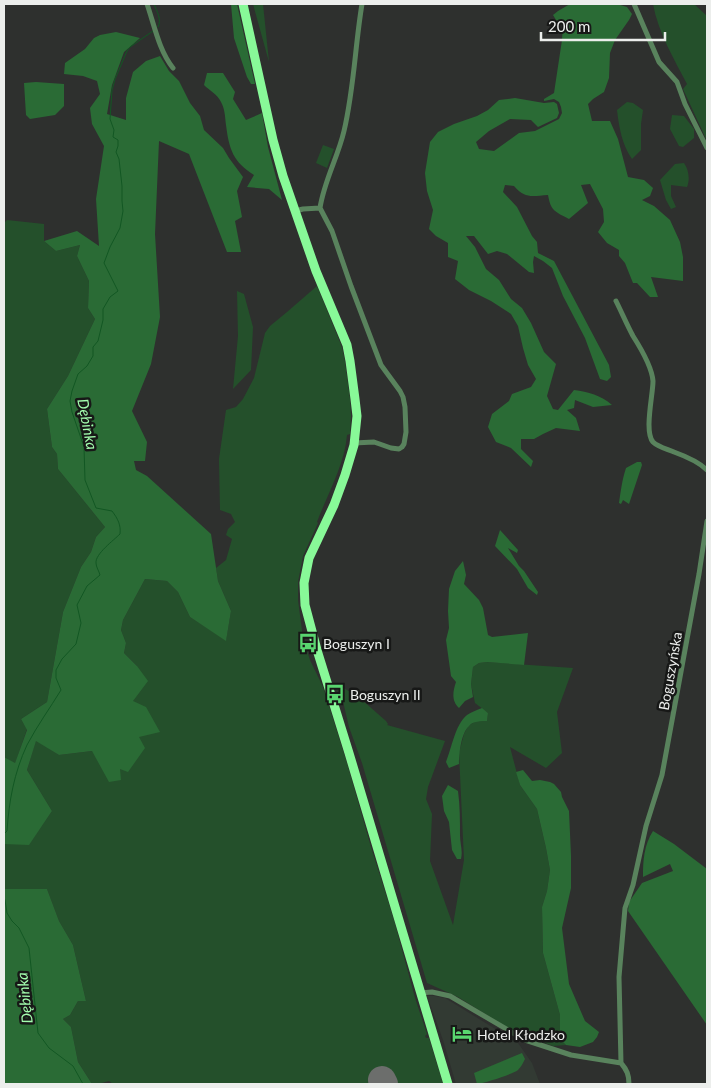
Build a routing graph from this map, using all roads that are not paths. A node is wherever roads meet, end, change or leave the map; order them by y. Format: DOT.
graph roads {
  1 [pos="146,4"];
  2 [pos="244,4"];
  3 [pos="362,4"];
  4 [pos="634,4"];
  5 [pos="173,68"];
  6 [pos="707,148"];
  7 [pos="320,208"];
  8 [pos="295,211"];
  9 [pos="616,301"];
  10 [pos="354,443"];
  11 [pos="707,470"];
  12 [pos="707,521"];
  13 [pos="420,993"];
  14 [pos="621,1063"];
  15 [pos="448,1084"];
  16 [pos="629,1084"];
  1 -- 5 [label="street"];
  2 -- 8 [label="highway"];
  3 -- 7 [label="street"];
  4 -- 6 [label="street"];
  7 -- 8 [label="street"];
  7 -- 10 [label="street"];
  8 -- 10 [label="highway"];
  9 -- 11 [label="street"];
  10 -- 13 [label="highway"];
  12 -- 14 [label="street, Boguszyńska"];
  13 -- 14 [label="street"];
  13 -- 15 [label="highway"];
  14 -- 16 [label="street, Boguszyńska"];
}
